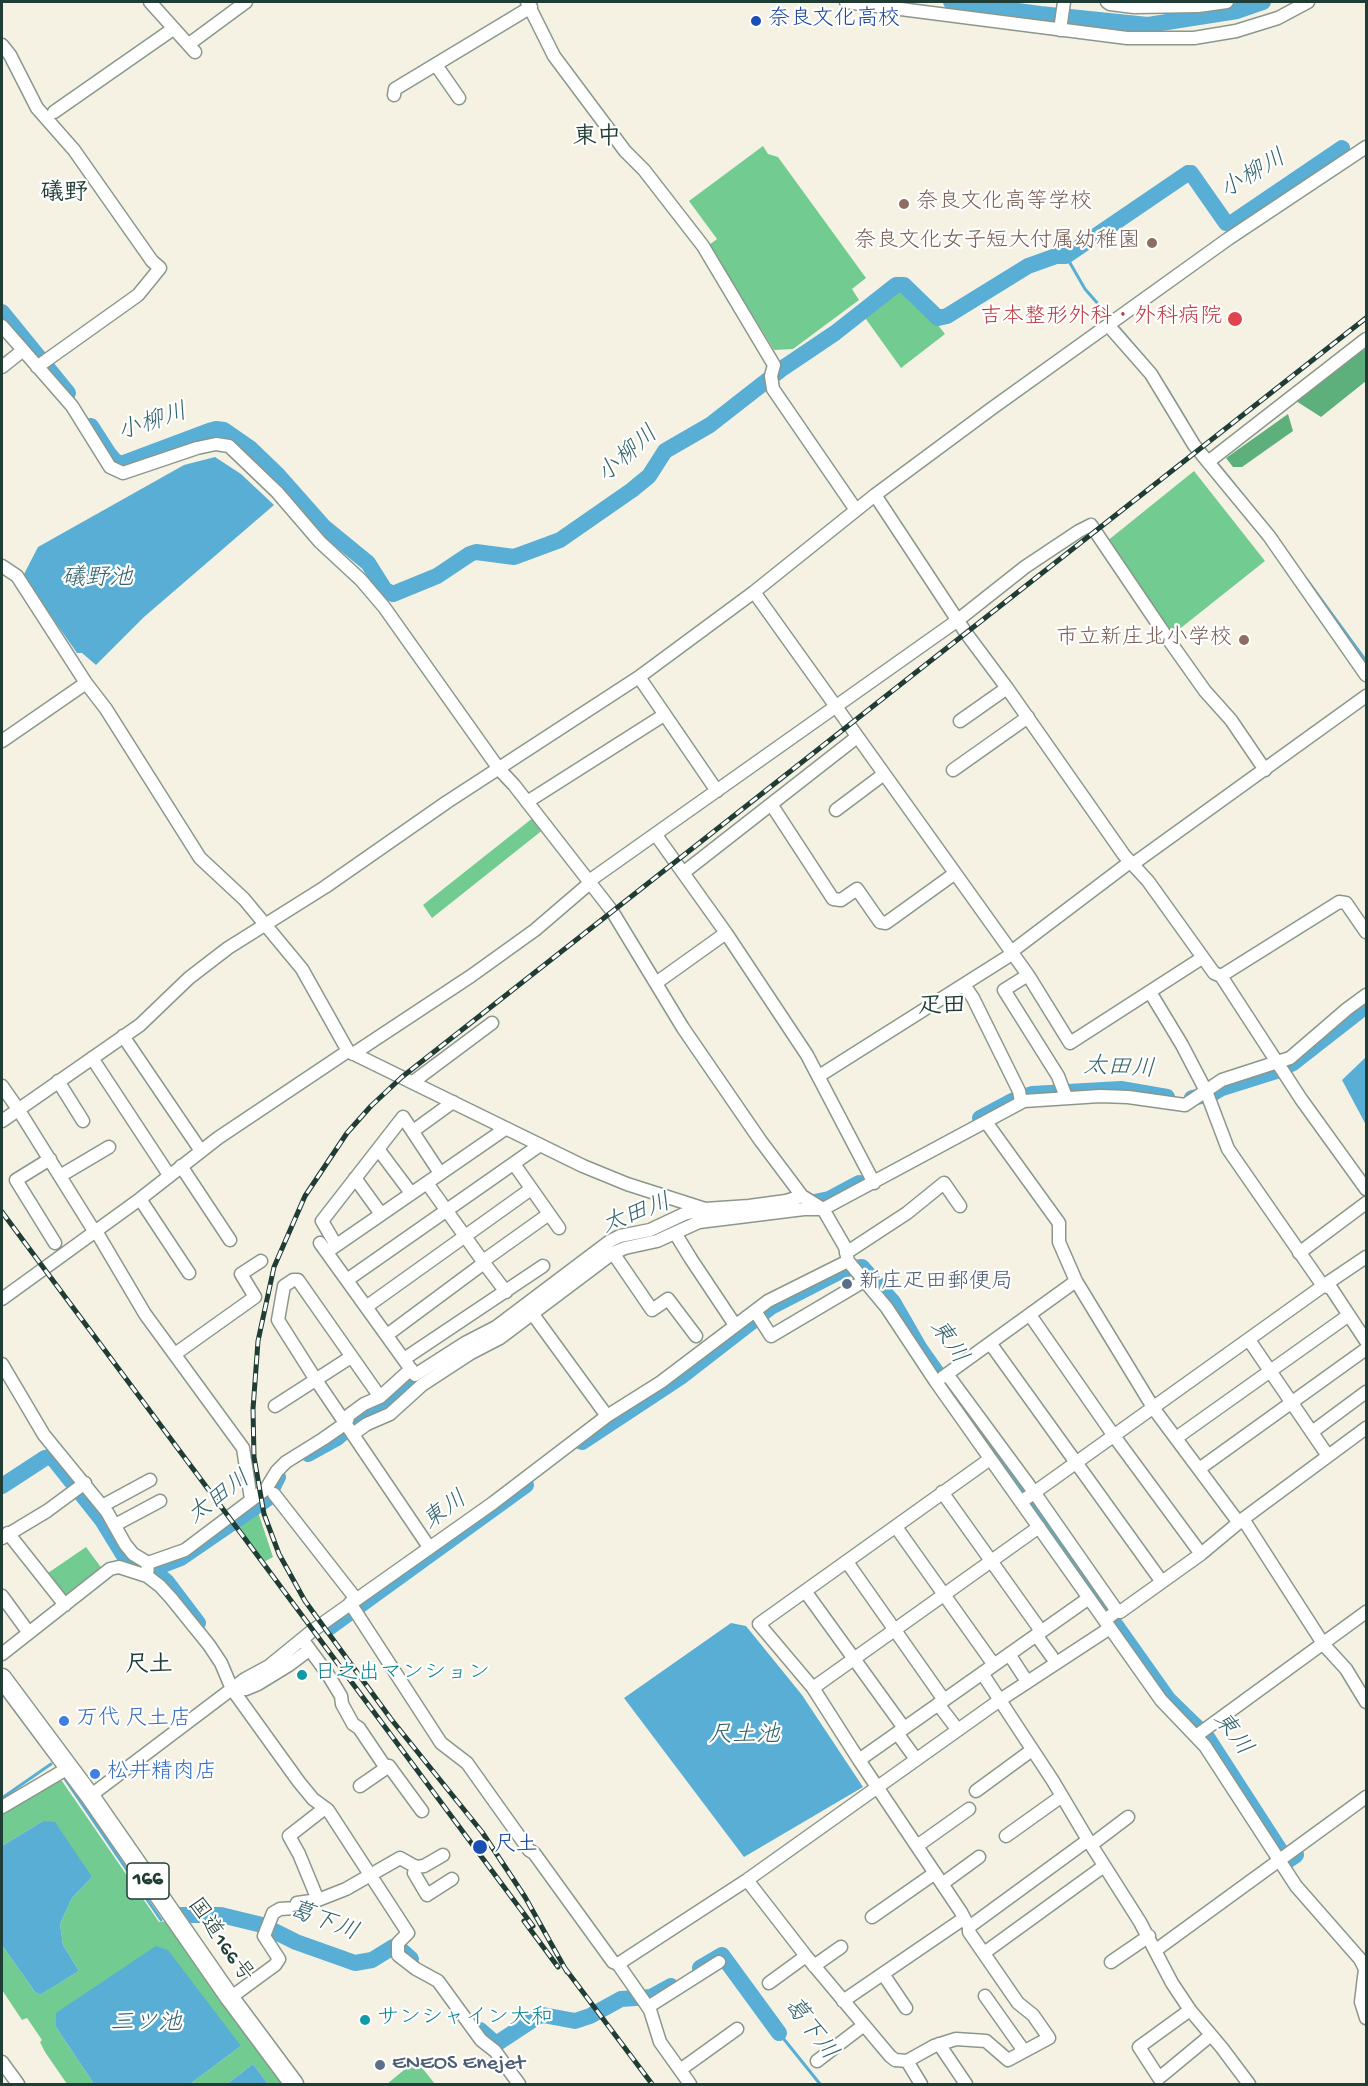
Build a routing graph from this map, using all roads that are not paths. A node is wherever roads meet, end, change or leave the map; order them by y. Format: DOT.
graph roads {
  1 [pos="150,2"];
  2 [pos="246,2"];
  3 [pos="846,2"];
  4 [pos="1064,2"];
  5 [pos="1107,2"];
  6 [pos="1227,2"];
  7 [pos="1308,2"];
  8 [pos="529,4"];
  9 [pos="1060,27"];
  10 [pos="173,29"];
  11 [pos="2,45"];
  12 [pos="436,65"];
  13 [pos="394,95"];
  14 [pos="459,98"];
  15 [pos="54,112"];
  16 [pos="1366,147"];
  17 [pos="1108,325"];
  18 [pos="2,326"];
  19 [pos="1366,339"];
  20 [pos="22,351"];
  21 [pos="37,366"];
  22 [pos="2,367"];
  23 [pos="1208,462"];
  24 [pos="875,495"];
  25 [pos="856,510"];
  26 [pos="2,566"];
  27 [pos="754,592"];
  28 [pos="958,620"];
  29 [pos="1366,675"];
  30 [pos="639,677"];
  31 [pos="86,683"];
  32 [pos="1007,688"];
  33 [pos="1366,696"];
  34 [pos="837,707"];
  35 [pos="664,715"];
  36 [pos="1028,717"];
  37 [pos="960,721"];
  38 [pos="857,737"];
  39 [pos="2,741"];
  40 [pos="499,769"];
  41 [pos="953,770"];
  42 [pos="1265,770"];
  43 [pos="884,774"];
  44 [pos="717,791"];
  45 [pos="527,802"];
  46 [pos="771,804"];
  47 [pos="836,810"];
  48 [pos="656,835"];
  49 [pos="1131,863"];
  50 [pos="683,873"];
  51 [pos="954,874"];
  52 [pos="590,882"];
  53 [pos="266,924"];
  54 [pos="1366,932"];
  55 [pos="726,933"];
  56 [pos="1011,953"];
  57 [pos="1202,958"];
  58 [pos="1028,975"];
  59 [pos="1221,976"];
  60 [pos="656,983"];
  61 [pos="964,984"];
  62 [pos="1150,992"];
  63 [pos="1366,995"];
  64 [pos="492,1023"];
  65 [pos="123,1036"];
  66 [pos="350,1053"];
  67 [pos="92,1058"];
  68 [pos="1277,1063"];
  69 [pos="819,1076"];
  70 [pos="58,1081"];
  71 [pos="413,1082"];
  72 [pos="2,1086"];
  73 [pos="1206,1091"];
  74 [pos="1066,1097"];
  75 [pos="453,1102"];
  76 [pos="1021,1102"];
  77 [pos="18,1109"];
  78 [pos="2,1121"];
  79 [pos="82,1121"];
  80 [pos="986,1122"];
  81 [pos="505,1129"];
  82 [pos="413,1131"];
  83 [pos="540,1145"];
  84 [pos="109,1147"];
  85 [pos="378,1149"];
  86 [pos="201,1151"];
  87 [pos="50,1159"];
  88 [pos="514,1164"];
  89 [pos="181,1166"];
  90 [pos="440,1173"];
  91 [pos="169,1174"];
  92 [pos="60,1176"];
  93 [pos="355,1178"];
  94 [pos="427,1183"];
  95 [pos="874,1183"];
  96 [pos="531,1189"];
  97 [pos="1366,1190"];
  98 [pos="411,1193"];
  99 [pos="802,1196"];
  100 [pos="140,1198"];
  101 [pos="1366,1203"];
  102 [pos="960,1206"];
  103 [pos="446,1209"];
  104 [pos="705,1209"];
  105 [pos="823,1209"];
  106 [pos="381,1214"];
  107 [pos="549,1214"];
  108 [pos="560,1228"];
  109 [pos="96,1231"];
  110 [pos="675,1233"];
  111 [pos="465,1236"];
  112 [pos="230,1240"];
  113 [pos="55,1243"];
  114 [pos="327,1247"];
  115 [pos="1299,1252"];
  116 [pos="613,1253"];
  117 [pos="847,1257"];
  118 [pos="1366,1257"];
  119 [pos="261,1261"];
  120 [pos="483,1262"];
  121 [pos="543,1266"];
  122 [pos="189,1274"];
  123 [pos="861,1277"];
  124 [pos="346,1280"];
  125 [pos="1076,1281"];
  126 [pos="1323,1286"];
  127 [pos="506,1292"];
  128 [pos="2,1299"];
  129 [pos="366,1306"];
  130 [pos="530,1310"];
  131 [pos="755,1311"];
  132 [pos="1030,1315"];
  133 [pos="1349,1315"];
  134 [pos="735,1325"];
  135 [pos="387,1335"];
  136 [pos="696,1336"];
  137 [pos="1248,1341"];
  138 [pos="1366,1341"];
  139 [pos="990,1343"];
  140 [pos="1366,1349"];
  141 [pos="175,1354"];
  142 [pos="351,1357"];
  143 [pos="2,1364"];
  144 [pos="407,1364"];
  145 [pos="1270,1371"];
  146 [pos="942,1378"];
  147 [pos="316,1380"];
  148 [pos="1366,1392"];
  149 [pos="380,1397"];
  150 [pos="1292,1402"];
  151 [pos="275,1406"];
  152 [pos="1154,1409"];
  153 [pos="607,1416"];
  154 [pos="345,1423"];
  155 [pos="1366,1428"];
  156 [pos="1312,1432"];
  157 [pos="353,1434"];
  158 [pos="1114,1436"];
  159 [pos="1176,1438"];
  160 [pos="1328,1456"];
  161 [pos="990,1459"];
  162 [pos="1076,1463"];
  163 [pos="1199,1469"];
  164 [pos="150,1480"];
  165 [pos="85,1483"];
  166 [pos="942,1492"];
  167 [pos="274,1494"];
  168 [pos="1028,1497"];
  169 [pos="251,1499"];
  170 [pos="161,1502"];
  171 [pos="102,1506"];
  172 [pos="1241,1521"];
  173 [pos="115,1525"];
  174 [pos="896,1527"];
  175 [pos="1039,1527"];
  176 [pos="5,1536"];
  177 [pos="429,1547"];
  178 [pos="1202,1554"];
  179 [pos="992,1561"];
  180 [pos="847,1562"];
  181 [pos="148,1570"];
  182 [pos="1162,1582"];
  183 [pos="805,1591"];
  184 [pos="944,1594"];
  185 [pos="2,1596"];
  186 [pos="1089,1598"];
  187 [pos="65,1605"];
  188 [pos="353,1605"];
  189 [pos="1366,1612"];
  190 [pos="1111,1618"];
  191 [pos="894,1629"];
  192 [pos="29,1633"];
  193 [pos="1039,1633"];
  194 [pos="302,1639"];
  195 [pos="1324,1645"];
  196 [pos="309,1650"];
  197 [pos="2,1654"];
  198 [pos="1009,1654"];
  199 [pos="1052,1657"];
  200 [pos="854,1659"];
  201 [pos="994,1665"];
  202 [pos="982,1673"];
  203 [pos="1024,1677"];
  204 [pos="2,1678"];
  205 [pos="813,1688"];
  206 [pos="232,1689"];
  207 [pos="1000,1700"];
  208 [pos="941,1702"];
  209 [pos="1366,1702"];
  210 [pos="954,1725"];
  211 [pos="901,1731"];
  212 [pos="1200,1734"];
  213 [pos="1032,1750"];
  214 [pos="913,1755"];
  215 [pos="859,1760"];
  216 [pos="68,1768"];
  217 [pos="386,1768"];
  218 [pos="360,1786"];
  219 [pos="878,1788"];
  220 [pos="976,1791"];
  221 [pos="90,1796"];
  222 [pos="1062,1796"];
  223 [pos="1366,1797"];
  224 [pos="2,1807"];
  225 [pos="325,1808"];
  226 [pos="969,1809"];
  227 [pos="422,1811"];
  228 [pos="1128,1817"];
  229 [pos="1006,1836"];
  230 [pos="1089,1843"];
  231 [pos="917,1846"];
  232 [pos="442,1855"];
  233 [pos="980,1857"];
  234 [pos="1282,1857"];
  235 [pos="1104,1866"];
  236 [pos="416,1867"];
  237 [pos="370,1875"];
  238 [pos="452,1879"];
  239 [pos="939,1879"];
  240 [pos="747,1880"];
  241 [pos="318,1900"];
  242 [pos="872,1917"];
  243 [pos="966,1923"];
  244 [pos="1149,1936"];
  245 [pos="841,1947"];
  246 [pos="1156,1950"];
  247 [pos="984,1953"];
  248 [pos="810,1961"];
  249 [pos="719,1962"];
  250 [pos="1111,1962"];
  251 [pos="618,1964"];
  252 [pos="883,1974"];
  253 [pos="768,1983"];
  254 [pos="985,1995"];
  255 [pos="230,1998"];
  256 [pos="843,2001"];
  257 [pos="648,2007"];
  258 [pos="906,2008"];
  259 [pos="1190,2010"];
  260 [pos="1366,2018"];
  261 [pos="864,2025"];
  262 [pos="738,2030"];
  263 [pos="1211,2035"];
  264 [pos="939,2044"];
  265 [pos="1024,2051"];
  266 [pos="818,2061"];
  267 [pos="907,2061"];
  268 [pos="2,2062"];
  269 [pos="680,2070"];
  270 [pos="916,2082"];
  271 [pos="18,2085"];
  272 [pos="294,2085"];
  273 [pos="519,2085"];
  274 [pos="690,2085"];
  275 [pos="966,2085"];
  276 [pos="1249,2085"];
  1 -- 10 [label="street"];
  2 -- 10 [label="street"];
  3 -- 9 [label="street"];
  4 -- 9 [label="street"];
  5 -- 6 [label="street"];
  7 -- 9 [label="street"];
  8 -- 12 [label="street"];
  8 -- 25 [label="street"];
  10 -- 15 [label="street"];
  11 -- 21 [label="street"];
  12 -- 13 [label="street"];
  12 -- 14 [label="street"];
  16 -- 17 [label="street"];
  17 -- 23 [label="street"];
  17 -- 24 [label="street"];
  18 -- 20 [label="street"];
  19 -- 23 [label="street"];
  20 -- 21 [label="street"];
  20 -- 22 [label="street"];
  21 -- 40 [label="street"];
  23 -- 29 [label="street"];
  24 -- 25 [label="street"];
  24 -- 28 [label="street"];
  25 -- 27 [label="street"];
  26 -- 31 [label="street"];
  27 -- 30 [label="street"];
  27 -- 34 [label="street"];
  28 -- 32 [label="street"];
  28 -- 34 [label="street"];
  28 -- 42 [label="street"];
  30 -- 35 [label="street"];
  30 -- 40 [label="street"];
  31 -- 39 [label="street"];
  31 -- 53 [label="street"];
  32 -- 36 [label="street"];
  32 -- 37 [label="street"];
  33 -- 42 [label="street"];
  34 -- 38 [label="street"];
  34 -- 44 [label="street"];
  35 -- 44 [label="street"];
  35 -- 45 [label="street"];
  36 -- 41 [label="street"];
  36 -- 49 [label="street"];
  38 -- 43 [label="street"];
  38 -- 46 [label="street"];
  40 -- 45 [label="street"];
  40 -- 53 [label="street"];
  42 -- 49 [label="street"];
  43 -- 47 [label="street"];
  43 -- 51 [label="street"];
  44 -- 48 [label="street"];
  45 -- 52 [label="street"];
  46 -- 50 [label="street"];
  46 -- 51 [label="street"];
  48 -- 50 [label="street"];
  48 -- 52 [label="street"];
  49 -- 56 [label="street"];
  49 -- 57 [label="street"];
  50 -- 55 [label="street"];
  51 -- 56 [label="street"];
  52 -- 60 [label="street"];
  52 -- 66 [label="street"];
  53 -- 65 [label="street"];
  53 -- 66 [label="street"];
  54 -- 59 [label="street"];
  55 -- 60 [label="street"];
  55 -- 69 [label="street"];
  56 -- 58 [label="street"];
  56 -- 61 [label="street"];
  57 -- 59 [label="street"];
  57 -- 62 [label="street"];
  58 -- 62 [label="street"];
  58 -- 74 [label="street"];
  59 -- 68 [label="street"];
  60 -- 99 [label="street"];
  61 -- 69 [label="street"];
  61 -- 76 [label="street"];
  62 -- 73 [label="street"];
  63 -- 68 [label="street"];
  64 -- 71 [label="street"];
  65 -- 67 [label="street"];
  65 -- 86 [label="street"];
  66 -- 71 [label="street"];
  66 -- 86 [label="street"];
  67 -- 70 [label="street"];
  67 -- 91 [label="street"];
  68 -- 73 [label="street"];
  68 -- 97 [label="street"];
  69 -- 95 [label="street"];
  70 -- 77 [label="street"];
  70 -- 79 [label="street"];
  71 -- 75 [label="street"];
  72 -- 77 [label="street"];
  73 -- 74 [label="street"];
  73 -- 115 [label="street"];
  74 -- 76 [label="street"];
  75 -- 81 [label="street"];
  75 -- 82 [label="street"];
  76 -- 80 [label="street"];
  77 -- 78 [label="street"];
  77 -- 87 [label="street"];
  80 -- 95 [label="street"];
  80 -- 125 [label="street"];
  81 -- 83 [label="street"];
  81 -- 90 [label="street"];
  82 -- 85 [label="street"];
  82 -- 90 [label="street"];
  83 -- 88 [label="street"];
  83 -- 104 [label="street"];
  84 -- 92 [label="street"];
  85 -- 93 [label="street"];
  85 -- 98 [label="street"];
  86 -- 89 [label="street"];
  87 -- 92 [label="street"];
  87 -- 113 [label="street"];
  88 -- 96 [label="street"];
  88 -- 103 [label="street"];
  89 -- 91 [label="street"];
  89 -- 112 [label="street"];
  90 -- 94 [label="street"];
  91 -- 100 [label="street"];
  92 -- 109 [label="street"];
  93 -- 106 [label="street"];
  93 -- 114 [label="street"];
  94 -- 98 [label="street"];
  94 -- 103 [label="street"];
  95 -- 105 [label="street"];
  96 -- 107 [label="street"];
  96 -- 111 [label="street"];
  98 -- 106 [label="street"];
  99 -- 104 [label="street"];
  99 -- 105 [label="street"];
  100 -- 109 [label="street"];
  100 -- 122 [label="street"];
  101 -- 115 [label="street"];
  102 -- 117 [label="street"];
  103 -- 111 [label="street"];
  103 -- 124 [label="street"];
  104 -- 130 [label="street"];
  105 -- 110 [label="street"];
  105 -- 117 [label="street"];
  106 -- 114 [label="street"];
  107 -- 108 [label="street"];
  107 -- 120 [label="street"];
  109 -- 128 [label="street"];
  109 -- 141 [label="street"];
  110 -- 116 [label="street"];
  110 -- 134 [label="street"];
  111 -- 120 [label="street"];
  111 -- 129 [label="street"];
  114 -- 124 [label="street"];
  115 -- 126 [label="street"];
  116 -- 130 [label="street"];
  116 -- 136 [label="street"];
  117 -- 123 [label="street"];
  117 -- 131 [label="street"];
  118 -- 126 [label="street"];
  119 -- 141 [label="street"];
  120 -- 127 [label="street"];
  120 -- 135 [label="street"];
  121 -- 127 [label="street"];
  123 -- 131 [label="street"];
  123 -- 146 [label="street"];
  124 -- 129 [label="street"];
  125 -- 132 [label="street"];
  125 -- 152 [label="street"];
  126 -- 133 [label="street"];
  126 -- 137 [label="street"];
  127 -- 144 [label="street"];
  129 -- 135 [label="street"];
  130 -- 144 [label="street"];
  130 -- 153 [label="street"];
  130 -- 157 [label="street"];
  131 -- 134 [label="street"];
  132 -- 139 [label="street"];
  132 -- 158 [label="street"];
  133 -- 138 [label="street"];
  133 -- 145 [label="street"];
  134 -- 153 [label="street"];
  135 -- 144 [label="street"];
  137 -- 145 [label="street"];
  137 -- 152 [label="street"];
  139 -- 146 [label="street"];
  139 -- 162 [label="street"];
  140 -- 150 [label="street"];
  141 -- 169 [label="street"];
  142 -- 147 [label="street"];
  142 -- 147 [label="street"];
  142 -- 149 [label="street"];
  143 -- 165 [label="street"];
  144 -- 149 [label="street"];
  145 -- 150 [label="street"];
  145 -- 159 [label="street"];
  146 -- 161 [label="street"];
  146 -- 168 [label="street"];
  147 -- 151 [label="street"];
  147 -- 154 [label="street"];
  148 -- 156 [label="street"];
  149 -- 154 [label="street"];
  150 -- 156 [label="street"];
  150 -- 163 [label="street"];
  152 -- 158 [label="street"];
  152 -- 159 [label="street"];
  153 -- 177 [label="street"];
  154 -- 157 [label="street"];
  154 -- 169 [label="street"];
  155 -- 160 [label="street"];
  156 -- 160 [label="street"];
  157 -- 177 [label="street"];
  158 -- 162 [label="street"];
  158 -- 178 [label="street"];
  159 -- 163 [label="street"];
  160 -- 172 [label="street"];
  161 -- 166 [label="street"];
  161 -- 168 [label="street"];
  162 -- 168 [label="street"];
  162 -- 182 [label="street"];
  163 -- 172 [label="street"];
  164 -- 171 [label="street"];
  165 -- 171 [label="street"];
  165 -- 176 [label="street"];
  166 -- 174 [label="street"];
  166 -- 179 [label="street"];
  167 -- 188 [label="street"];
  168 -- 175 [label="street"];
  168 -- 190 [label="street"];
  169 -- 181 [label="street"];
  170 -- 173 [label="street"];
  171 -- 173 [label="street"];
  172 -- 178 [label="street"];
  172 -- 195 [label="street"];
  173 -- 181 [label="street"];
  174 -- 180 [label="street"];
  174 -- 184 [label="street"];
  175 -- 179 [label="street"];
  175 -- 186 [label="street"];
  176 -- 187 [label="street"];
  177 -- 188 [label="street"];
  178 -- 182 [label="street"];
  179 -- 184 [label="street"];
  179 -- 193 [label="street"];
  180 -- 183 [label="street"];
  180 -- 191 [label="street"];
  181 -- 187 [label="street"];
  181 -- 206 [label="street"];
  182 -- 190 [label="street"];
  183 -- 200 [label="street"];
  183 -- 205 [label="street"];
  184 -- 191 [label="street"];
  184 -- 201 [label="street"];
  185 -- 192 [label="street"];
  186 -- 190 [label="street"];
  186 -- 193 [label="street"];
  187 -- 192 [label="street"];
  188 -- 194 [label="street"];
  188 -- 251 [label="street"];
  189 -- 195 [label="street"];
  190 -- 207 [label="street"];
  190 -- 212 [label="street"];
  191 -- 200 [label="street"];
  191 -- 208 [label="street"];
  192 -- 197 [label="street"];
  193 -- 198 [label="street"];
  193 -- 199 [label="street"];
  194 -- 196 [label="street"];
  194 -- 206 [label="street"];
  195 -- 209 [label="street"];
  195 -- 212 [label="street"];
  196 -- 206 [label="street"];
  196 -- 217 [label="street"];
  198 -- 201 [label="street"];
  198 -- 203 [label="street"];
  200 -- 205 [label="street"];
  200 -- 211 [label="street"];
  201 -- 202 [label="street"];
  202 -- 207 [label="street"];
  202 -- 208 [label="street"];
  204 -- 216 [label="highway, 国道166号 / 166"];
  205 -- 215 [label="street"];
  206 -- 221 [label="street"];
  206 -- 225 [label="street"];
  207 -- 213 [label="street"];
  207 -- 219 [label="street"];
  208 -- 210 [label="street"];
  208 -- 211 [label="street"];
  211 -- 214 [label="street"];
  211 -- 215 [label="street"];
  212 -- 234 [label="street"];
  213 -- 220 [label="street"];
  213 -- 222 [label="street"];
  215 -- 219 [label="street"];
  216 -- 221 [label="highway, 国道166号 / 166"];
  216 -- 224 [label="street"];
  217 -- 218 [label="street"];
  217 -- 227 [label="street"];
  219 -- 231 [label="street"];
  219 -- 240 [label="street"];
  221 -- 255 [label="highway, 国道166号 / 166"];
  222 -- 229 [label="street"];
  222 -- 230 [label="street"];
  223 -- 234 [label="street"];
  225 -- 237 [label="street"];
  225 -- 241 [label="street"];
  226 -- 231 [label="street"];
  228 -- 230 [label="street"];
  230 -- 235 [label="street"];
  230 -- 243 [label="street"];
  231 -- 239 [label="street"];
  232 -- 236 [label="street"];
  233 -- 239 [label="street"];
  234 -- 246 [label="street"];
  234 -- 260 [label="street"];
  235 -- 244 [label="street"];
  235 -- 247 [label="street"];
  236 -- 237 [label="street"];
  236 -- 238 [label="street"];
  237 -- 241 [label="street"];
  237 -- 273 [label="street"];
  239 -- 242 [label="street"];
  239 -- 243 [label="street"];
  240 -- 248 [label="street"];
  240 -- 251 [label="street"];
  241 -- 255 [label="street"];
  243 -- 247 [label="street"];
  243 -- 252 [label="street"];
  244 -- 246 [label="street"];
  244 -- 250 [label="street"];
  245 -- 248 [label="street"];
  246 -- 259 [label="street"];
  247 -- 265 [label="street"];
  248 -- 253 [label="street"];
  248 -- 256 [label="street"];
  249 -- 257 [label="street"];
  251 -- 257 [label="street"];
  252 -- 256 [label="street"];
  252 -- 258 [label="street"];
  254 -- 265 [label="street"];
  255 -- 272 [label="highway, 国道166号 / 166"];
  256 -- 261 [label="street"];
  257 -- 269 [label="street"];
  259 -- 263 [label="street"];
  259 -- 263 [label="street"];
  261 -- 266 [label="street"];
  261 -- 267 [label="street"];
  262 -- 269 [label="street"];
  263 -- 276 [label="street"];
  264 -- 265 [label="street"];
  264 -- 267 [label="street"];
  264 -- 275 [label="street"];
  267 -- 270 [label="street"];
  268 -- 271 [label="street"];
  269 -- 274 [label="street"];
}
